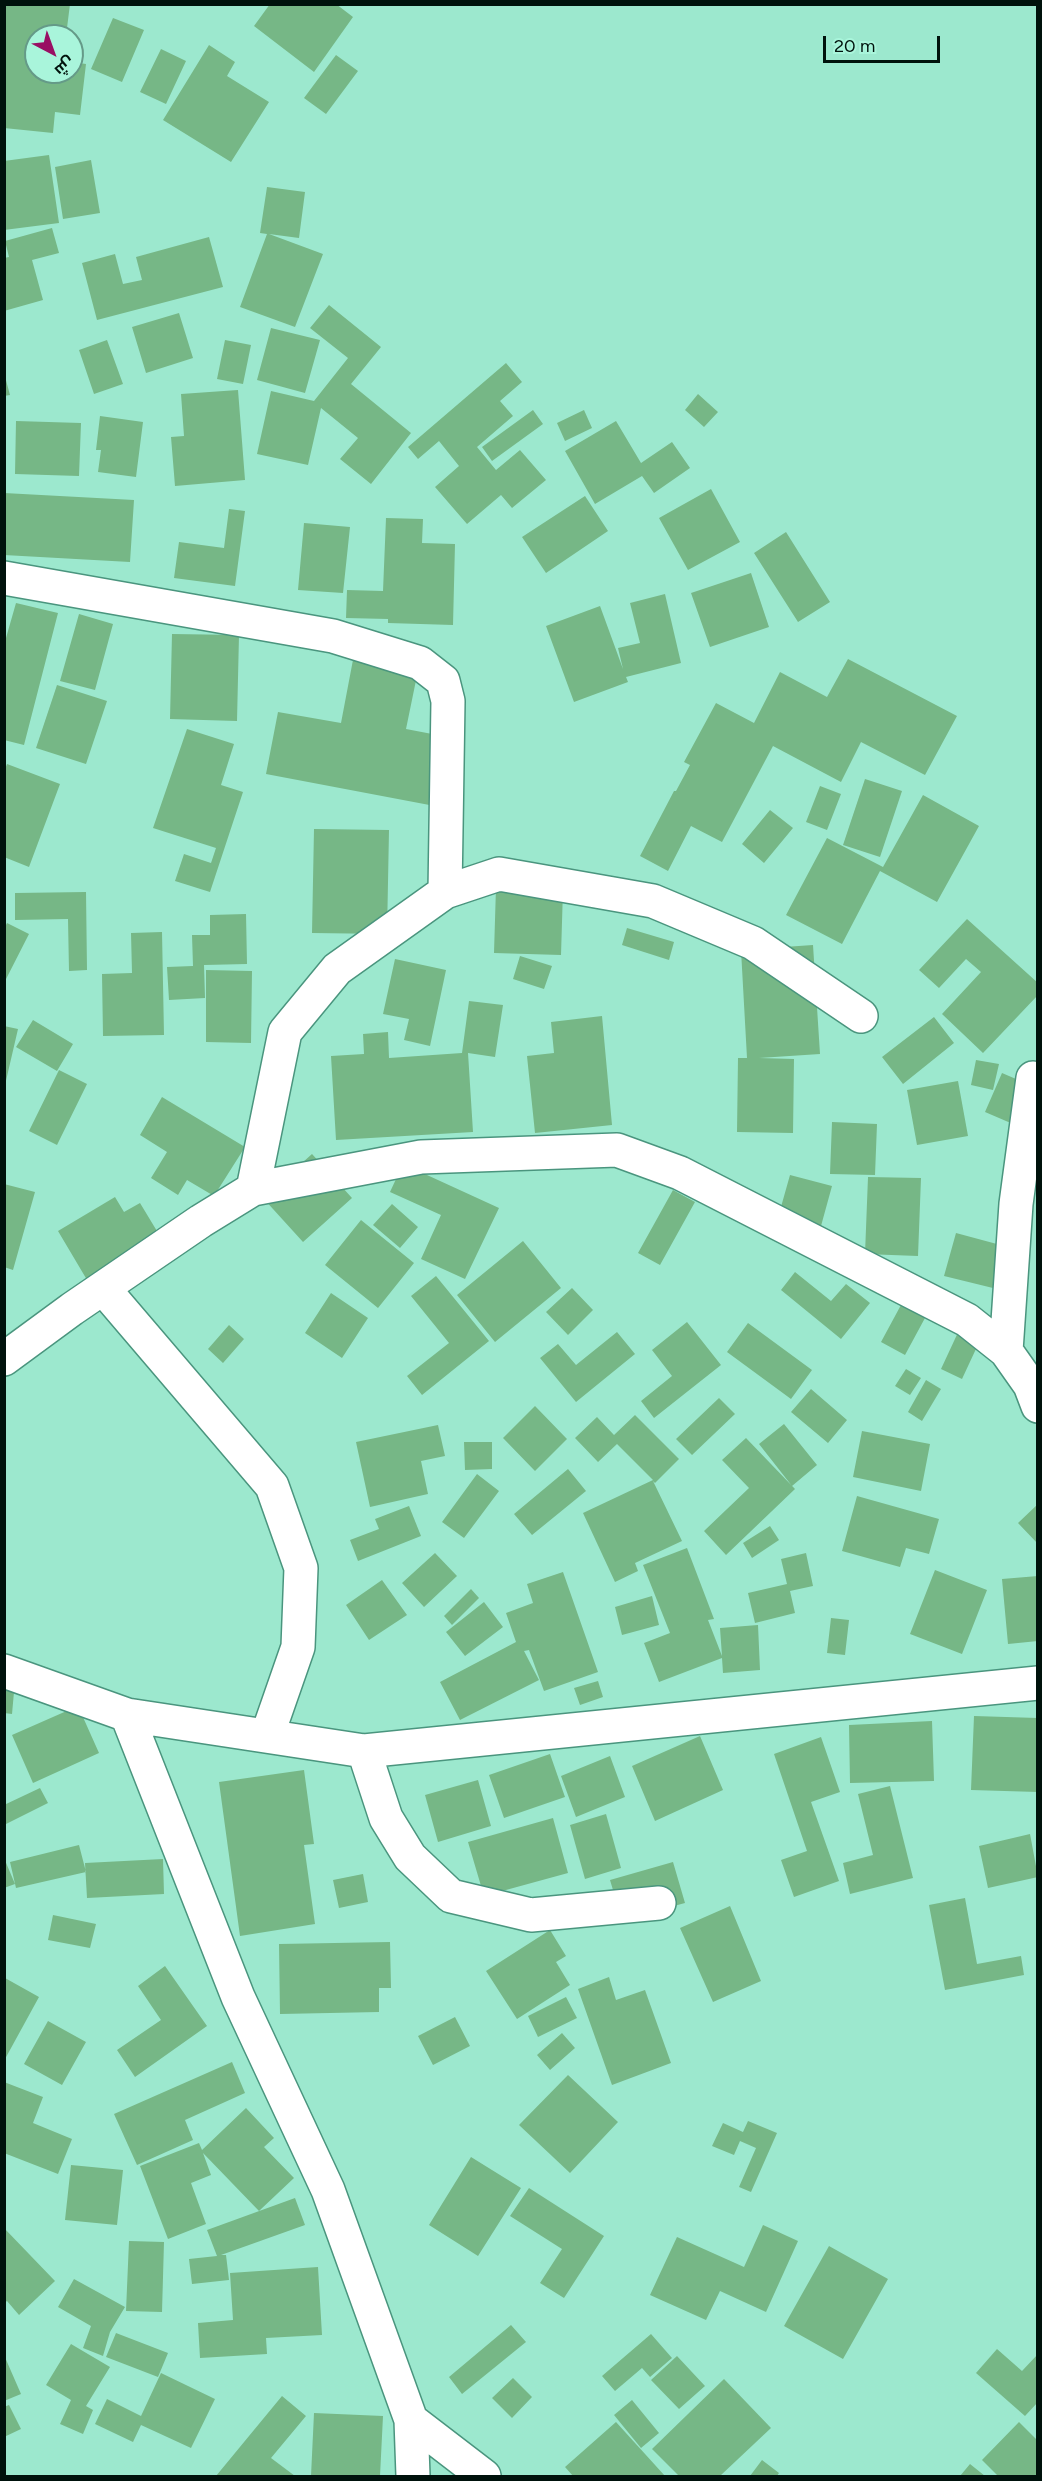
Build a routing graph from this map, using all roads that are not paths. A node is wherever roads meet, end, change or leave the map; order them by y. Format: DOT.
graph roads {
  1 [pos="4,578"];
  2 [pos="445,892"];
  3 [pos="861,1016"];
  4 [pos="1033,1078"];
  5 [pos="253,1189"];
  6 [pos="103,1288"];
  7 [pos="1006,1351"];
  8 [pos="4,1359"];
  9 [pos="1038,1406"];
  10 [pos="4,1671"];
  11 [pos="1038,1683"];
  12 [pos="127,1715"];
  13 [pos="267,1736"];
  14 [pos="364,1751"];
  15 [pos="659,1903"];
  16 [pos="411,2420"];
  17 [pos="413,2476"];
  18 [pos="484,2476"];
  1 -- 2 [label="street"];
  2 -- 3 [label="street"];
  2 -- 5 [label="street"];
  4 -- 7 [label="street"];
  5 -- 6 [label="street"];
  5 -- 7 [label="street"];
  6 -- 8 [label="street"];
  6 -- 13 [label="street"];
  7 -- 9 [label="street"];
  10 -- 12 [label="street"];
  11 -- 14 [label="street"];
  12 -- 13 [label="street"];
  12 -- 16 [label="street"];
  13 -- 14 [label="street"];
  14 -- 15 [label="street"];
  16 -- 17 [label="street"];
  16 -- 18 [label="street"];
}
